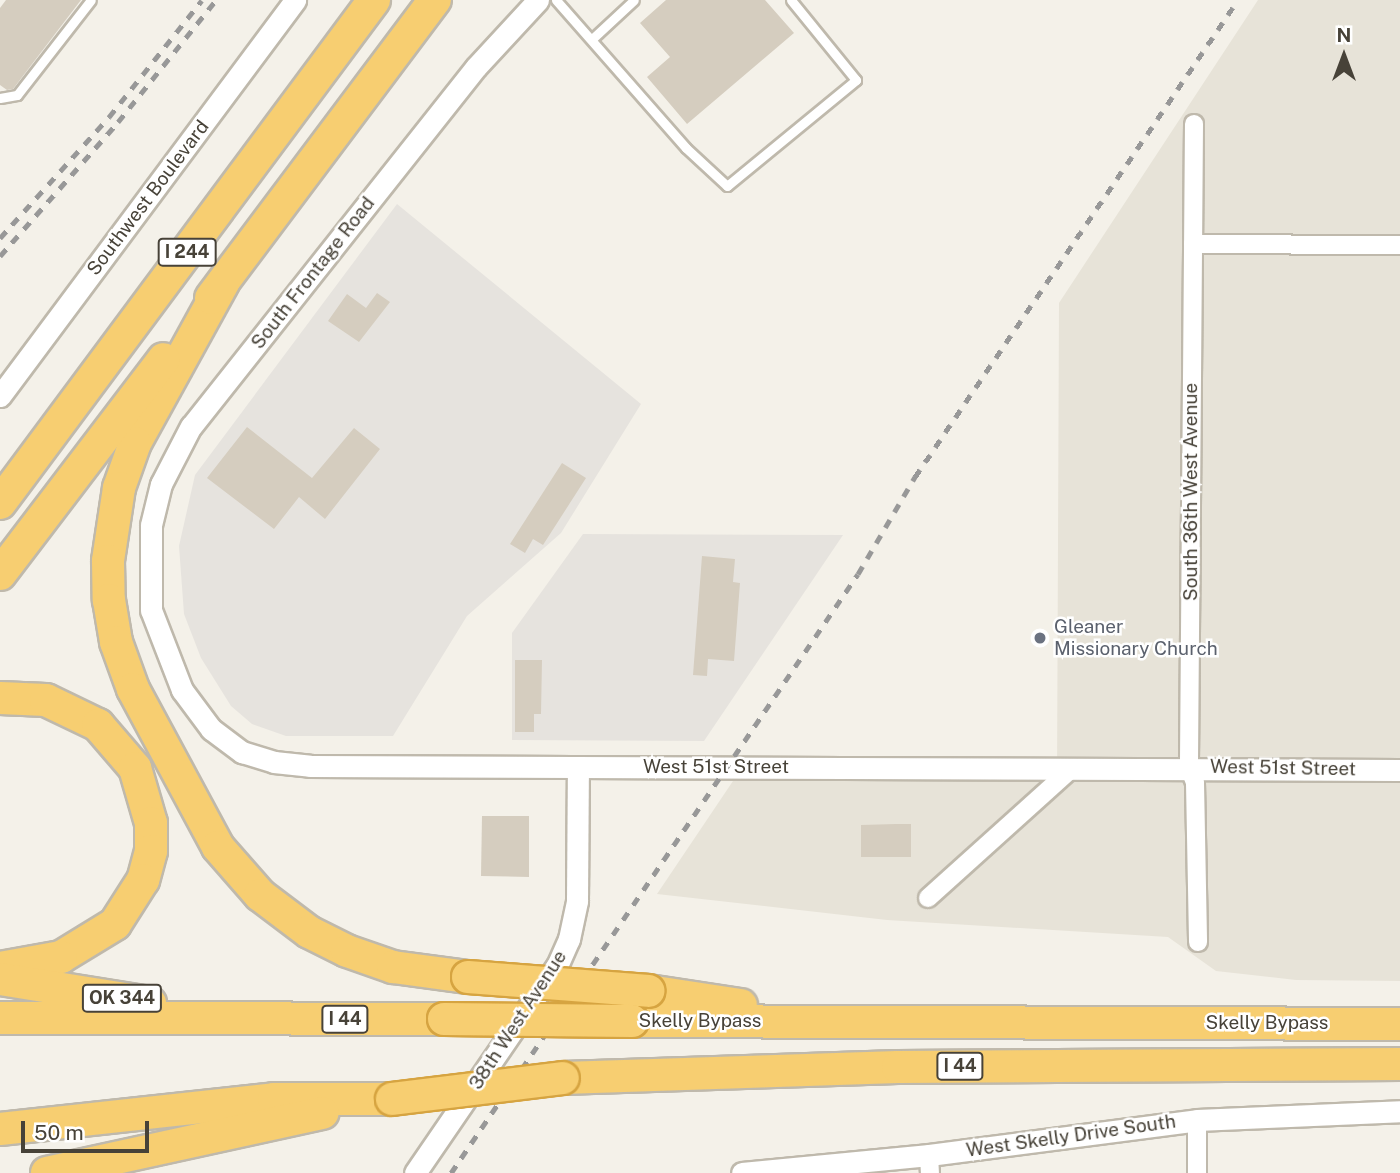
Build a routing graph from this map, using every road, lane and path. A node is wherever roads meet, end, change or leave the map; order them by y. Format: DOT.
graph roads {
  1 [pos="91,0"];
  2 [pos="295,0"];
  3 [pos="374,0"];
  4 [pos="435,0"];
  5 [pos="538,0"];
  6 [pos="556,0"];
  7 [pos="634,0"];
  8 [pos="791,0"];
  9 [pos="592,39"];
  10 [pos="0,98"];
  11 [pos="1194,124"];
  12 [pos="1193,244"];
  13 [pos="1400,245"];
  14 [pos="223,283"];
  15 [pos="0,396"];
  16 [pos="0,503"];
  17 [pos="0,574"];
  18 [pos="148,576"];
  19 [pos="0,698"];
  20 [pos="578,767"];
  21 [pos="1189,767"];
  22 [pos="1070,770"];
  23 [pos="1400,770"];
  24 [pos="928,898"];
  25 [pos="1198,942"];
  26 [pos="0,968"];
  27 [pos="0,979"];
  28 [pos="0,1018"];
  29 [pos="245,1018"];
  30 [pos="850,1021"];
  31 [pos="1400,1024"];
  32 [pos="1400,1064"];
  33 [pos="392,1099"];
  34 [pos="1400,1111"];
  35 [pos="1198,1119"];
  36 [pos="0,1129"];
  37 [pos="929,1164"];
  38 [pos="47,1173"];
  39 [pos="415,1173"];
  40 [pos="742,1173"];
  41 [pos="1197,1173"];
  1 -- 10 [label="lane"];
  2 -- 15 [label="street, Southwest Boulevard"];
  3 -- 16 [label="highway, I 244"];
  4 -- 14 [label="highway, I 244"];
  5 -- 18 [label="street, South Frontage Road"];
  6 -- 9 [label="lane"];
  7 -- 9 [label="lane"];
  8 -- 9 [label="lane"];
  11 -- 12 [label="street, South 36th West Avenue"];
  12 -- 13 [label="street"];
  12 -- 21 [label="street, South 36th West Avenue"];
  14 -- 17 [label="highway, I 244"];
  14 -- 30 [label="highway, bridge"];
  18 -- 20 [label="street, West 51st Street"];
  19 -- 26 [label="highway"];
  20 -- 22 [label="street, West 51st Street"];
  20 -- 39 [label="street, 38th West Avenue"];
  21 -- 22 [label="street, West 51st Street"];
  21 -- 23 [label="street, West 51st Street"];
  21 -- 25 [label="street, South 36th West Avenue"];
  22 -- 24 [label="street"];
  27 -- 29 [label="highway, OK 344"];
  28 -- 29 [label="highway, Skelly Bypass / I 44"];
  29 -- 30 [label="highway, Skelly Bypass / I 44, bridge"];
  30 -- 31 [label="highway, Skelly Bypass / I 44"];
  32 -- 33 [label="highway, I 44, bridge"];
  33 -- 36 [label="highway"];
  33 -- 38 [label="highway, I 44"];
  34 -- 35 [label="street, West Skelly Drive South"];
  35 -- 37 [label="street, West Skelly Drive South"];
  35 -- 41 [label="street"];
  37 -- 40 [label="street, West Skelly Drive South"];
}
